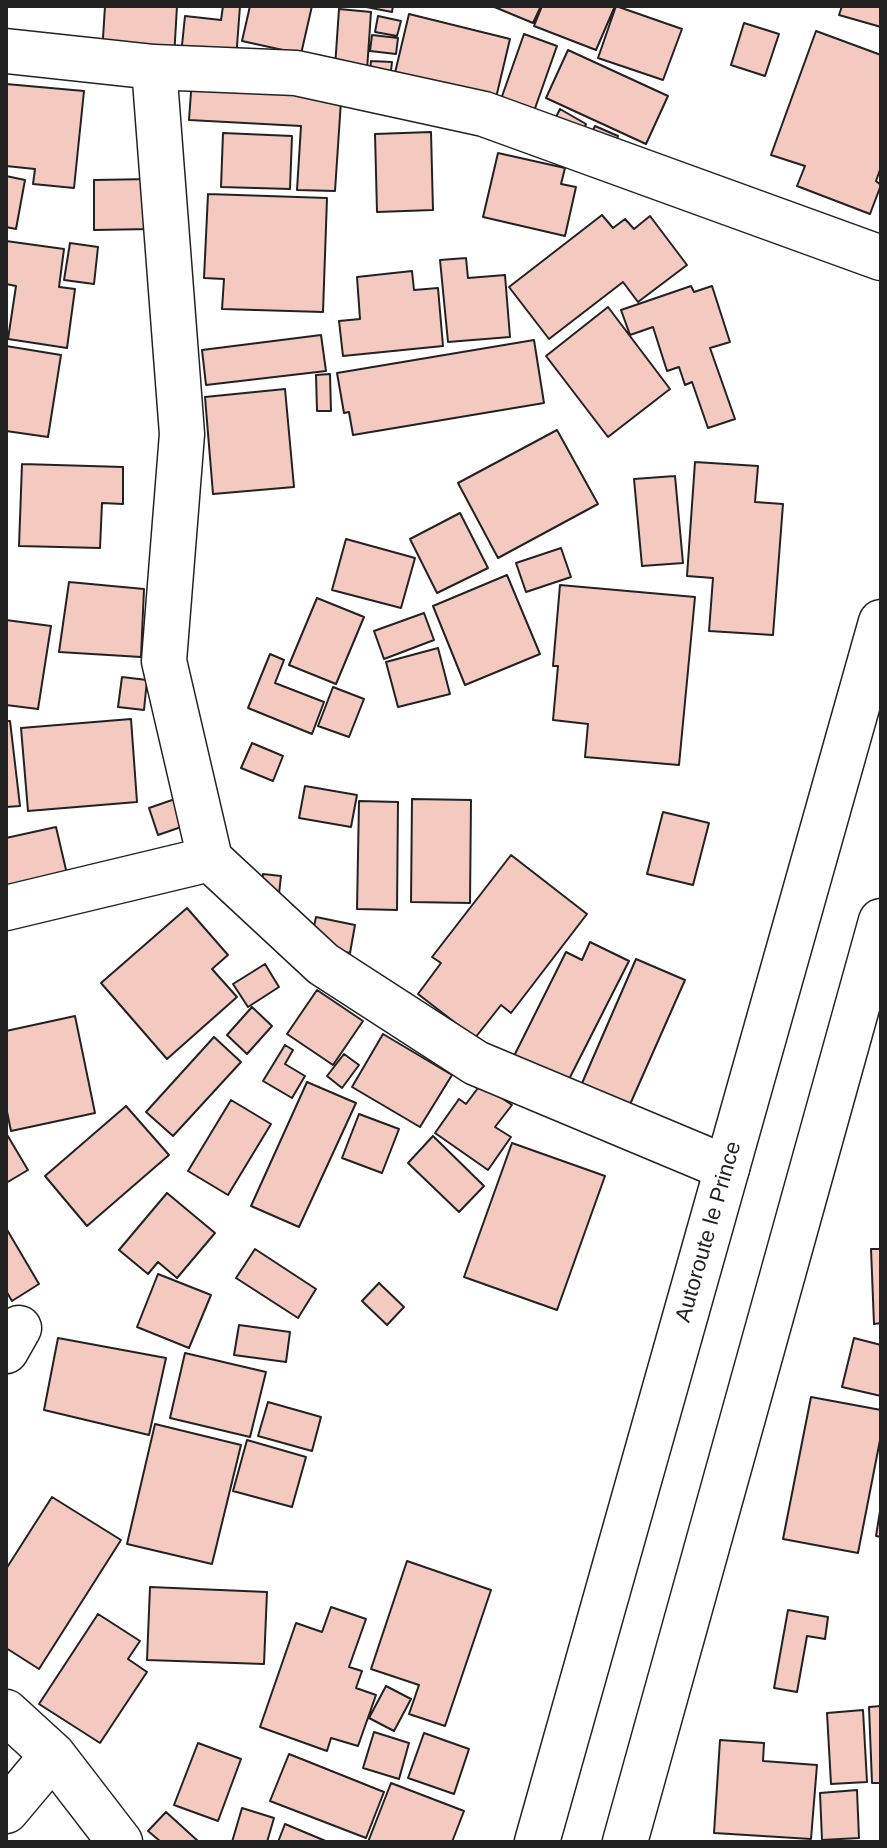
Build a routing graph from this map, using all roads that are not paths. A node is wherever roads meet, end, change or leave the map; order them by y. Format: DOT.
graph roads {
  1 [pos="6,51"];
  2 [pos="154,67"];
  3 [pos="881,258"];
  4 [pos="881,622"];
  5 [pos="210,859"];
  6 [pos="6,908"];
  7 [pos="881,921"];
  8 [pos="727,1168"];
  9 [pos="6,1712"];
  10 [pos="53,1755"];
  11 [pos="6,1811"];
  12 [pos="120,1842"];
  13 [pos="537,1842"];
  14 [pos="625,1842"];
  1 -- 2 [label="street"];
  2 -- 3 [label="street"];
  2 -- 5 [label="street"];
  4 -- 8 [label="street, Autoroute le Prince"];
  5 -- 6 [label="street"];
  5 -- 8 [label="street"];
  7 -- 14 [label="street"];
  8 -- 13 [label="street, Autoroute le Prince"];
  9 -- 10 [label="street"];
  10 -- 11 [label="street"];
  10 -- 12 [label="street"];
}
